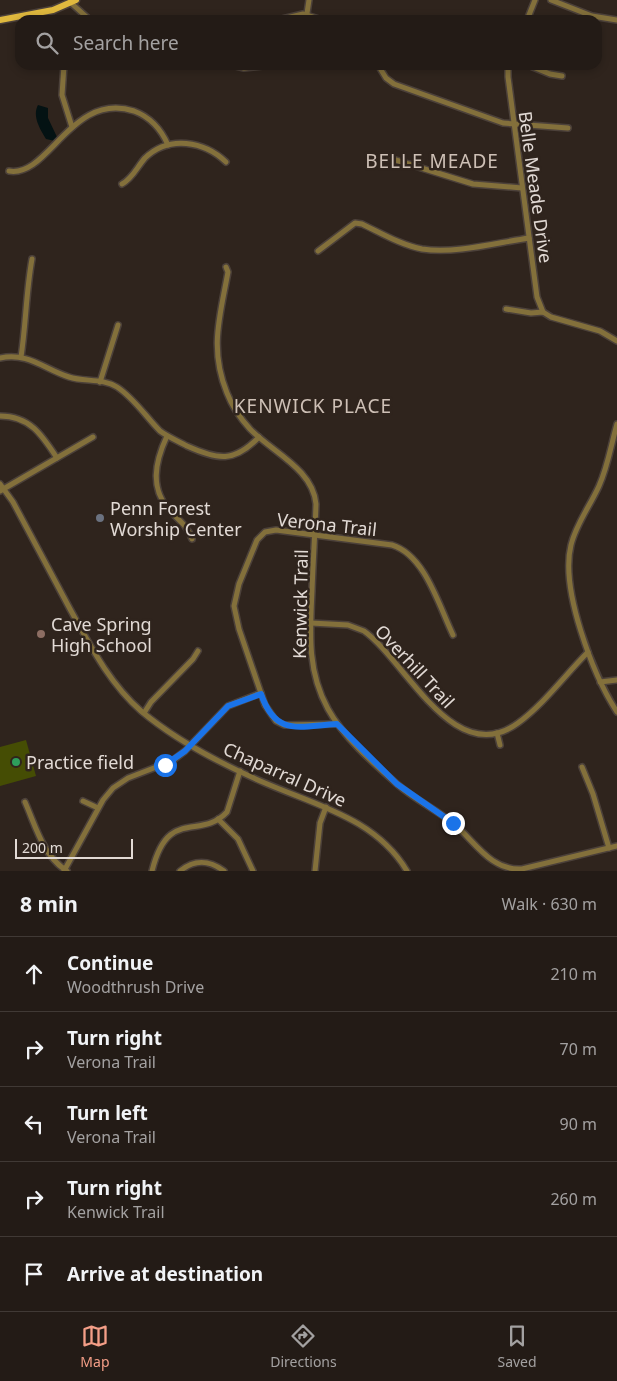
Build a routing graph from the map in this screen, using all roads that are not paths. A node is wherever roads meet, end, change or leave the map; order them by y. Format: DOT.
graph roads {
  1 [pos="309,0"];
  2 [pos="535,0"];
  3 [pos="550,0"];
  4 [pos="74,2"];
  5 [pos="26,15"];
  6 [pos="84,15"];
  7 [pos="306,15"];
  8 [pos="529,15"];
  9 [pos="589,15"];
  10 [pos="15,17"];
  11 [pos="602,18"];
  12 [pos="0,20"];
  13 [pos="617,20"];
  14 [pos="64,70"];
  15 [pos="381,70"];
  16 [pos="508,70"];
  17 [pos="540,70"];
  18 [pos="562,76"];
  19 [pos="514,125"];
  20 [pos="72,127"];
  21 [pos="568,128"];
  22 [pos="168,145"];
  23 [pos="386,157"];
  24 [pos="226,162"];
  25 [pos="8,171"];
  26 [pos="122,184"];
  27 [pos="522,188"];
  28 [pos="529,238"];
  29 [pos="318,251"];
  30 [pos="32,260"];
  31 [pos="226,268"];
  32 [pos="506,310"];
  33 [pos="542,312"];
  34 [pos="118,325"];
  35 [pos="617,341"];
  36 [pos="21,357"];
  37 [pos="0,358"];
  38 [pos="100,382"];
  39 [pos="0,416"];
  40 [pos="617,424"];
  41 [pos="167,436"];
  42 [pos="93,437"];
  43 [pos="259,437"];
  44 [pos="57,458"];
  45 [pos="1,488"];
  46 [pos="314,535"];
  47 [pos="192,539"];
  48 [pos="311,623"];
  49 [pos="453,635"];
  50 [pos="198,650"];
  51 [pos="588,652"];
  52 [pos="617,680"];
  53 [pos="600,682"];
  54 [pos="261,694"];
  55 [pos="617,712"];
  56 [pos="144,713"];
  57 [pos="337,724"];
  58 [pos="497,733"];
  59 [pos="500,745"];
  60 [pos="190,746"];
  61 [pos="582,767"];
  62 [pos="240,771"];
  63 [pos="83,801"];
  64 [pos="26,802"];
  65 [pos="326,807"];
  66 [pos="98,808"];
  67 [pos="218,819"];
  68 [pos="617,846"];
  69 [pos="608,848"];
  70 [pos="65,870"];
  71 [pos="152,871"];
  72 [pos="180,871"];
  73 [pos="224,871"];
  74 [pos="253,871"];
  75 [pos="314,871"];
  76 [pos="407,871"];
  1 -- 7 [label="street"];
  2 -- 8 [label="street"];
  3 -- 9 [label="street"];
  4 -- 5 [label="main road"];
  4 -- 6 [label="street"];
  10 -- 12 [label="main road"];
  11 -- 13 [label="street"];
  14 -- 20 [label="street"];
  15 -- 19 [label="street"];
  16 -- 19 [label="street, Belle Meade Drive"];
  17 -- 18 [label="street"];
  19 -- 21 [label="street"];
  19 -- 27 [label="street, Belle Meade Drive"];
  20 -- 22 [label="street"];
  20 -- 25 [label="street"];
  22 -- 24 [label="street"];
  22 -- 26 [label="street"];
  23 -- 27 [label="street"];
  27 -- 28 [label="street, Belle Meade Drive"];
  28 -- 29 [label="street"];
  28 -- 33 [label="street, Belle Meade Drive"];
  30 -- 36 [label="street"];
  31 -- 43 [label="street, Kenwick Trail"];
  32 -- 33 [label="street"];
  33 -- 35 [label="street"];
  34 -- 38 [label="street"];
  36 -- 37 [label="street"];
  36 -- 38 [label="street"];
  38 -- 41 [label="street"];
  39 -- 44 [label="street"];
  40 -- 51 [label="street"];
  41 -- 43 [label="street"];
  41 -- 47 [label="street"];
  42 -- 44 [label="street"];
  43 -- 46 [label="street, Kenwick Trail"];
  44 -- 45 [label="street"];
  45 -- 56 [label="street, Chaparral Drive"];
  46 -- 48 [label="street, Kenwick Trail"];
  46 -- 49 [label="street, Verona Trail"];
  46 -- 54 [label="street, Verona Trail"];
  48 -- 57 [label="street, Kenwick Trail"];
  48 -- 58 [label="street, Overhill Trail"];
  50 -- 56 [label="street"];
  51 -- 53 [label="street"];
  51 -- 58 [label="street, Overhill Trail"];
  52 -- 53 [label="street"];
  53 -- 55 [label="street"];
  54 -- 57 [label="street, Verona Trail"];
  54 -- 60 [label="street"];
  56 -- 60 [label="street, Chaparral Drive"];
  57 -- 69 [label="street, Kenwick Trail"];
  58 -- 59 [label="street"];
  60 -- 62 [label="street, Chaparral Drive"];
  60 -- 66 [label="street"];
  61 -- 69 [label="street"];
  62 -- 65 [label="street, Chaparral Drive"];
  62 -- 67 [label="street"];
  63 -- 66 [label="street"];
  64 -- 70 [label="street"];
  65 -- 75 [label="street"];
  65 -- 76 [label="street, Chaparral Drive"];
  66 -- 70 [label="street"];
  67 -- 71 [label="street"];
  67 -- 74 [label="street"];
  68 -- 69 [label="street, Kenwick Trail"];
  72 -- 73 [label="street"];
}
